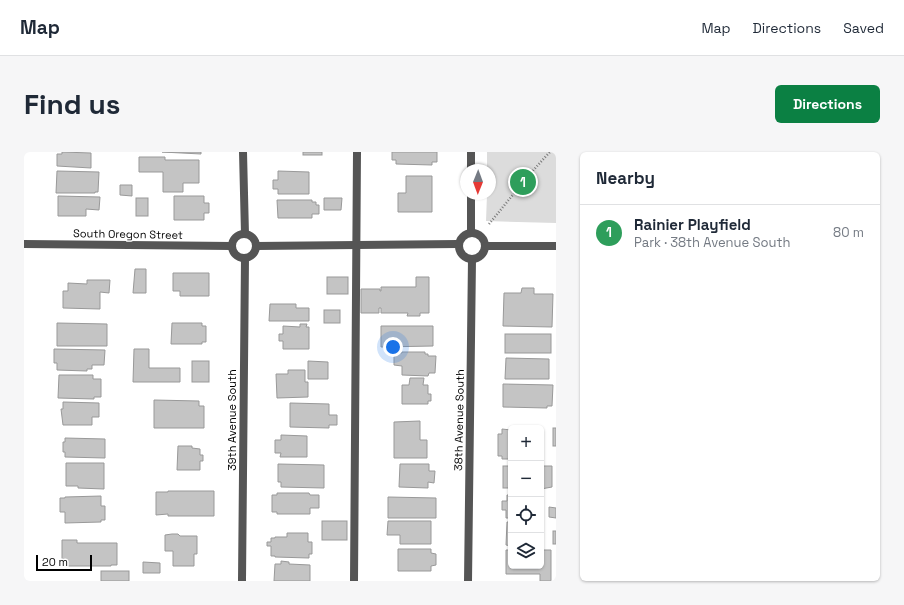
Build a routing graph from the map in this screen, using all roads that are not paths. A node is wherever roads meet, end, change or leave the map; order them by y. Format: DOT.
graph roads {
  1 [pos="243,152"];
  2 [pos="357,152"];
  3 [pos="471,152"];
  4 [pos="471,164"];
  5 [pos="471,200"];
  6 [pos="471,232"];
  7 [pos="244,234"];
  8 [pos="24,244"];
  9 [pos="357,244"];
  10 [pos="458,244"];
  11 [pos="232,246"];
  12 [pos="256,246"];
  13 [pos="485,246"];
  14 [pos="556,246"];
  15 [pos="244,258"];
  16 [pos="472,260"];
  17 [pos="242,581"];
  18 [pos="354,581"];
  19 [pos="468,581"];
  1 -- 7 [label="street"];
  2 -- 9 [label="street"];
  3 -- 4 [label="street"];
  5 -- 6 [label="street"];
  6 -- 10 [label="street"];
  6 -- 13 [label="street"];
  7 -- 11 [label="street"];
  7 -- 12 [label="street"];
  8 -- 11 [label="street, South Oregon Street"];
  9 -- 10 [label="street"];
  9 -- 12 [label="street"];
  9 -- 18 [label="street"];
  10 -- 16 [label="street"];
  11 -- 15 [label="street"];
  12 -- 15 [label="street"];
  13 -- 14 [label="street"];
  13 -- 16 [label="street"];
  15 -- 17 [label="street, 39th Avenue South"];
  16 -- 19 [label="street, 38th Avenue South"];
}
